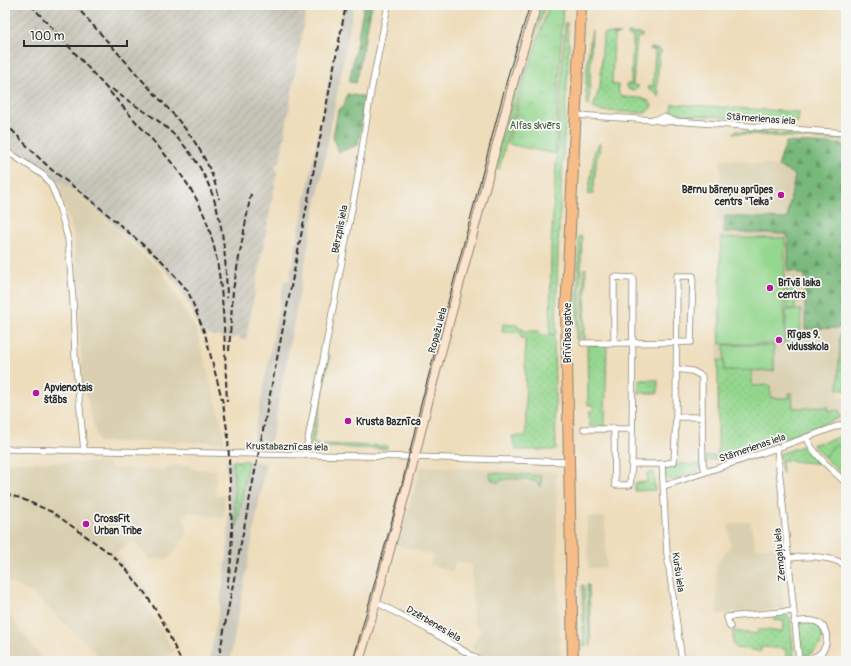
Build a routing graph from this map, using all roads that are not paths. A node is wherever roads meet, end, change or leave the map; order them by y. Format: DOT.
graph roads {
  1 [pos="388,5"];
  2 [pos="537,5"];
  3 [pos="581,5"];
  4 [pos="575,115"];
  5 [pos="846,133"];
  6 [pos="5,150"];
  7 [pos="676,342"];
  8 [pos="583,343"];
  9 [pos="614,343"];
  10 [pos="632,343"];
  11 [pos="676,369"];
  12 [pos="676,417"];
  13 [pos="702,417"];
  14 [pos="846,423"];
  15 [pos="614,428"];
  16 [pos="632,428"];
  17 [pos="584,429"];
  18 [pos="807,437"];
  19 [pos="777,448"];
  20 [pos="5,449"];
  21 [pos="84,451"];
  22 [pos="305,455"];
  23 [pos="414,457"];
  24 [pos="569,462"];
  25 [pos="632,464"];
  26 [pos="662,464"];
  27 [pos="705,472"];
  28 [pos="846,483"];
  29 [pos="664,486"];
  30 [pos="789,558"];
  31 [pos="846,565"];
  32 [pos="376,602"];
  33 [pos="794,611"];
  34 [pos="794,622"];
  35 [pos="730,627"];
  36 [pos="471,658"];
  37 [pos="359,661"];
  38 [pos="481,661"];
  39 [pos="573,661"];
  40 [pos="682,661"];
  41 [pos="799,661"];
  42 [pos="803,661"];
  1 -- 22 [label="street, Bērzpils iela"];
  2 -- 23 [label="street, Ropažu iela"];
  3 -- 4 [label="highway, Brīvības gatve"];
  4 -- 5 [label="street, Stāmerienas iela"];
  4 -- 24 [label="highway, Brīvības gatve"];
  6 -- 21 [label="street"];
  7 -- 7 [label="street"];
  7 -- 10 [label="street"];
  7 -- 11 [label="street"];
  8 -- 9 [label="street"];
  9 -- 10 [label="street"];
  9 -- 10 [label="street"];
  10 -- 16 [label="street"];
  11 -- 12 [label="street"];
  11 -- 13 [label="street"];
  12 -- 13 [label="street"];
  12 -- 26 [label="street"];
  13 -- 27 [label="street"];
  14 -- 18 [label="street, Stāmerienas iela"];
  15 -- 16 [label="street"];
  15 -- 17 [label="street"];
  15 -- 25 [label="street"];
  16 -- 25 [label="street"];
  18 -- 19 [label="street, Stāmerienas iela"];
  18 -- 28 [label="street"];
  19 -- 27 [label="street, Stāmerienas iela"];
  19 -- 30 [label="street, Zemgaļu iela"];
  20 -- 21 [label="street, Krustabaznīcas iela"];
  21 -- 22 [label="street, Krustabaznīcas iela"];
  22 -- 23 [label="street, Krustabaznīcas iela"];
  23 -- 24 [label="street, Krustabaznīcas iela"];
  23 -- 32 [label="street, Ropažu iela"];
  24 -- 39 [label="highway, Brīvības gatve"];
  25 -- 26 [label="street"];
  26 -- 29 [label="street, Kuršu iela"];
  27 -- 29 [label="street, Stāmerienas iela"];
  29 -- 40 [label="street, Kuršu iela"];
  30 -- 31 [label="street"];
  30 -- 33 [label="street, Zemgaļu iela"];
  32 -- 36 [label="street, Dzērbenes iela"];
  32 -- 37 [label="street, Ropažu iela"];
  33 -- 34 [label="street, Zemgaļu iela"];
  33 -- 35 [label="street"];
  34 -- 41 [label="street, Zemgaļu iela"];
  34 -- 42 [label="street"];
  36 -- 38 [label="street, Dzērbenes iela"];
}
